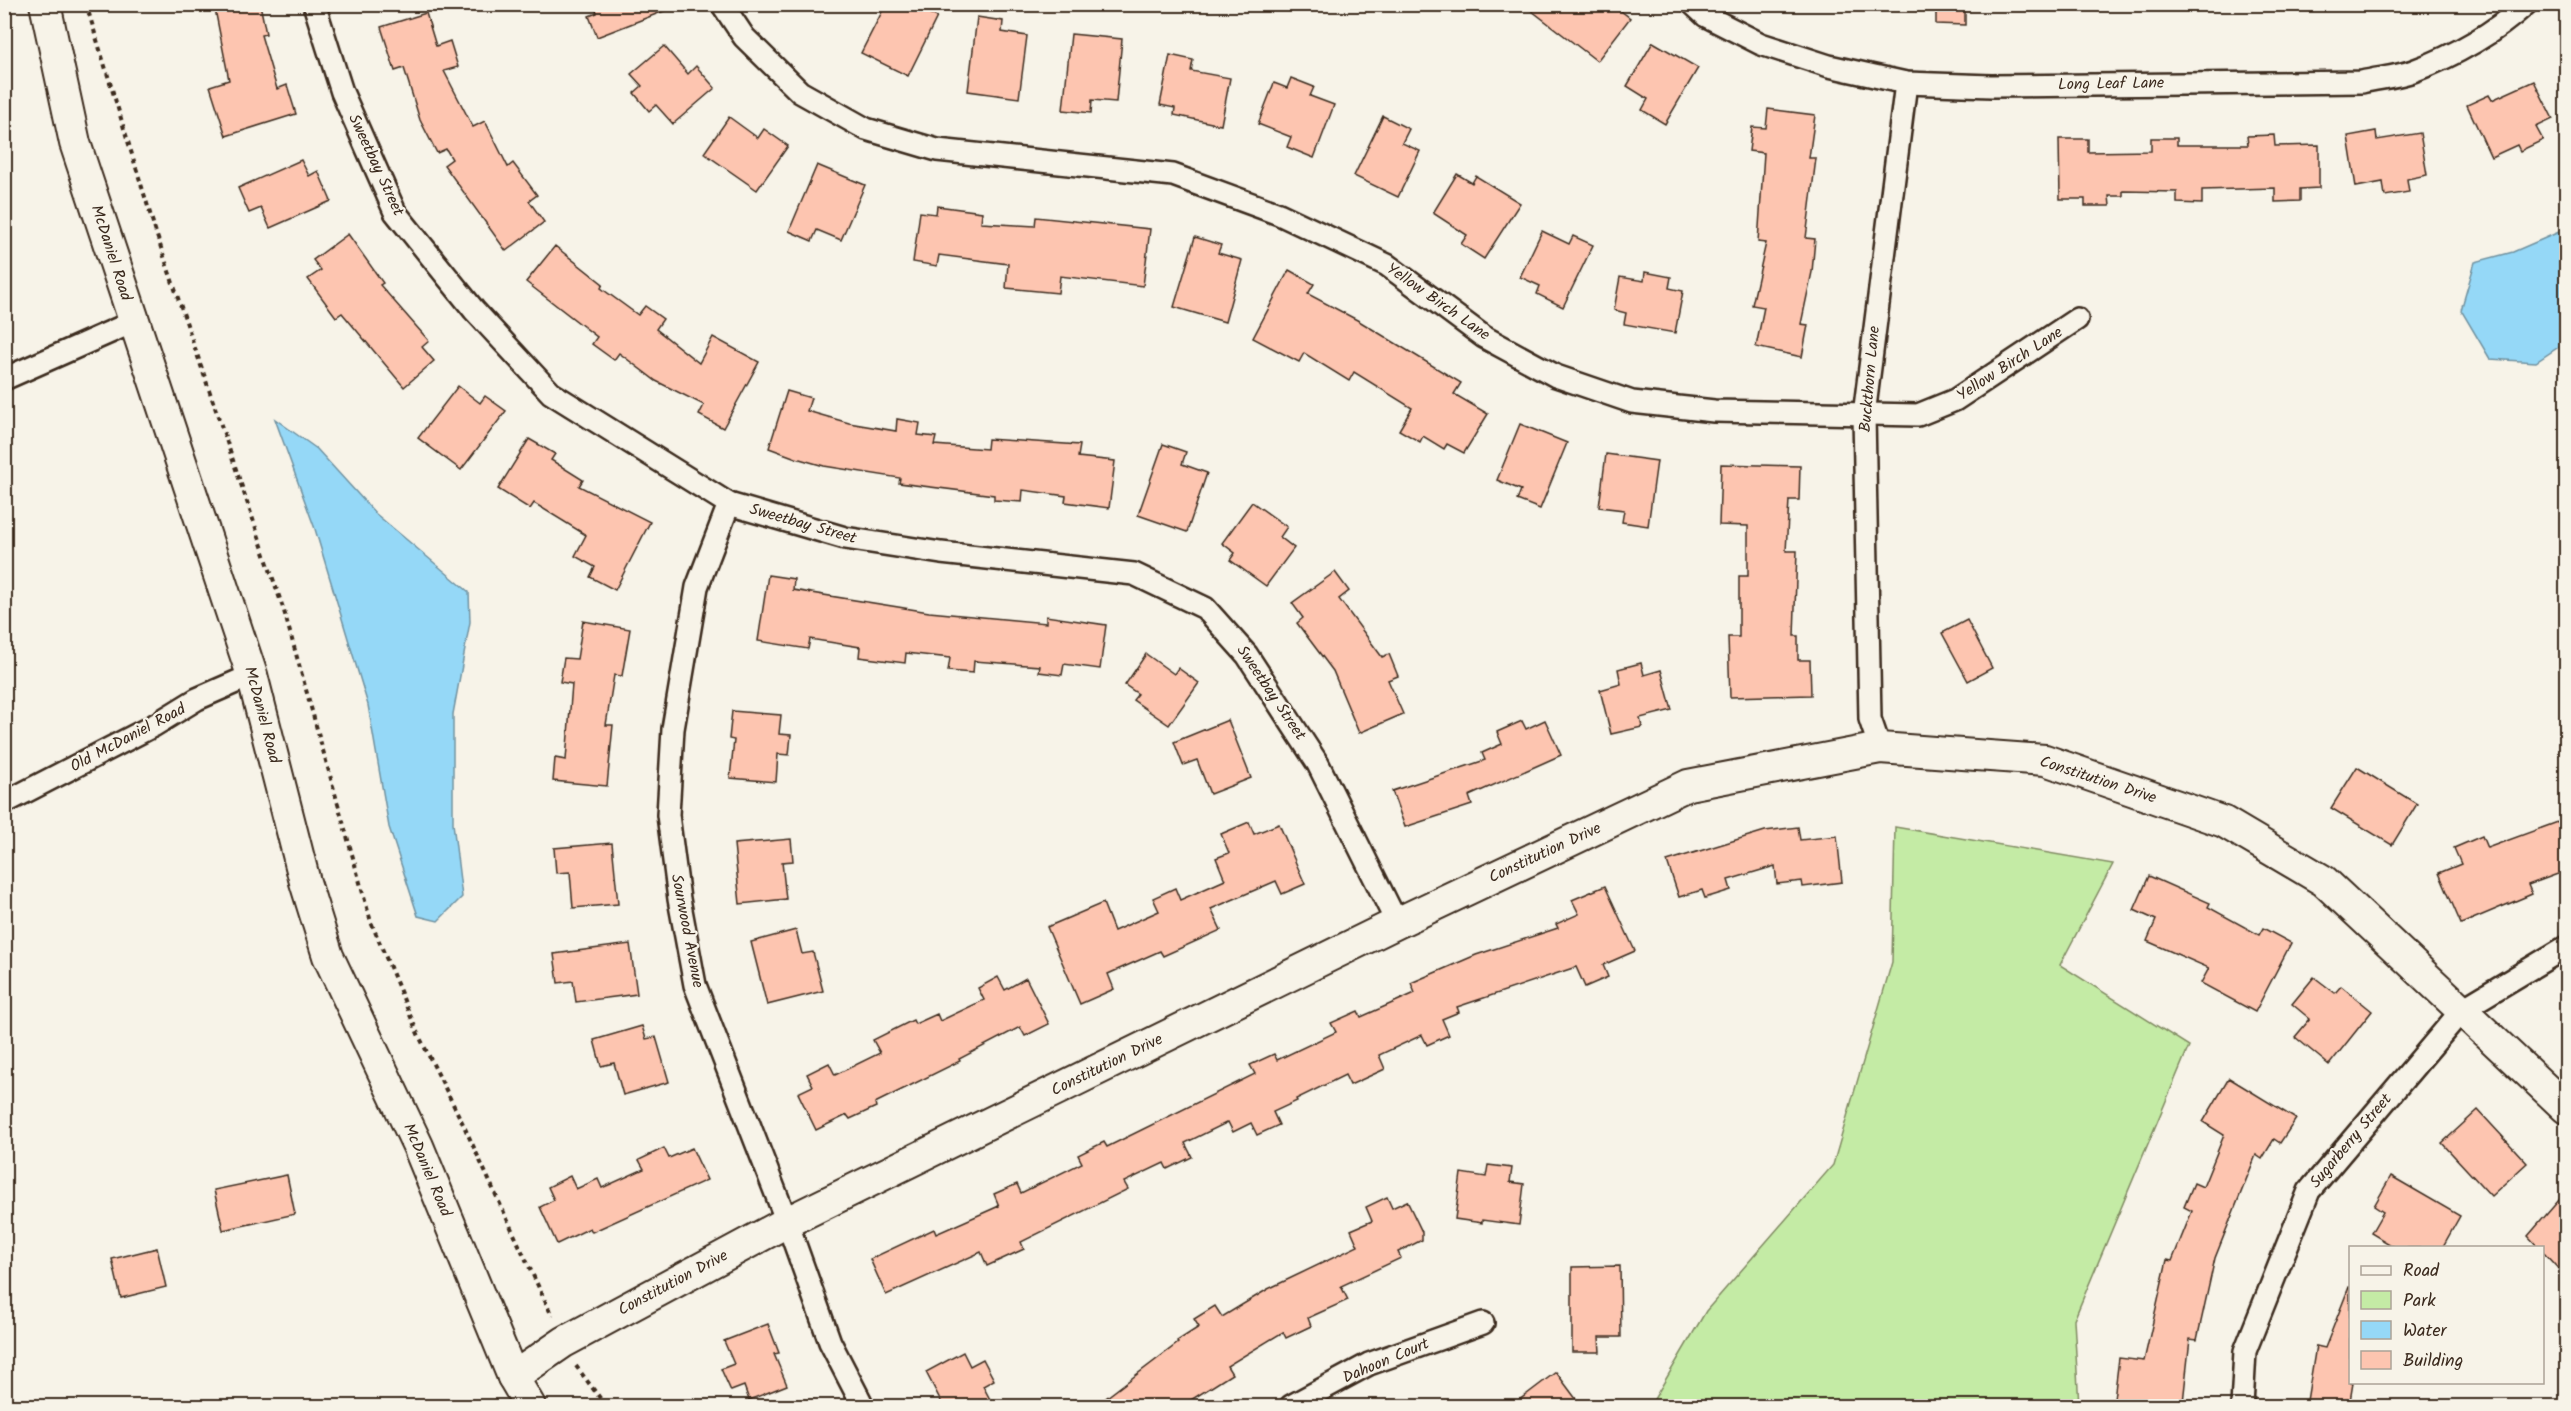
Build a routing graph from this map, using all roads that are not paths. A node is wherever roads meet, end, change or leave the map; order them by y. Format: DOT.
graph roads {
  1 [pos="45,4"];
  2 [pos="314,4"];
  3 [pos="722,4"];
  4 [pos="1693,4"];
  5 [pos="2526,4"];
  6 [pos="1906,83"];
  7 [pos="2077,319"];
  8 [pos="133,322"];
  9 [pos="4,379"];
  10 [pos="1863,415"];
  11 [pos="729,504"];
  12 [pos="252,675"];
  13 [pos="1880,748"];
  14 [pos="4,803"];
  15 [pos="1397,923"];
  16 [pos="2566,947"];
  17 [pos="2463,1009"];
  18 [pos="2566,1107"];
  19 [pos="787,1222"];
  20 [pos="1483,1323"];
  21 [pos="513,1377"];
  22 [pos="530,1407"];
  23 [pos="863,1407"];
  24 [pos="1291,1407"];
  25 [pos="2242,1407"];
  1 -- 8 [label="street, McDaniel Road"];
  2 -- 11 [label="street, Sweetbay Street"];
  3 -- 10 [label="street, Yellow Birch Lane"];
  4 -- 6 [label="street, Long Leaf Lane"];
  5 -- 6 [label="street, Long Leaf Lane"];
  6 -- 10 [label="street, Buckthorn Lane"];
  7 -- 10 [label="street, Yellow Birch Lane"];
  8 -- 9 [label="street"];
  8 -- 12 [label="street, McDaniel Road"];
  10 -- 13 [label="street, Buckthorn Lane"];
  11 -- 15 [label="street, Sweetbay Street"];
  11 -- 19 [label="street, Sourwood Avenue"];
  12 -- 14 [label="street, Old McDaniel Road"];
  12 -- 21 [label="street, McDaniel Road"];
  13 -- 15 [label="street, Constitution Drive"];
  13 -- 17 [label="street, Constitution Drive"];
  15 -- 19 [label="street, Constitution Drive"];
  16 -- 17 [label="street, Sugarberry Street"];
  17 -- 18 [label="street, Constitution Drive"];
  17 -- 25 [label="street, Sugarberry Street"];
  19 -- 21 [label="street, Constitution Drive"];
  19 -- 23 [label="street, Sourwood Avenue"];
  20 -- 24 [label="street, Dahoon Court"];
  21 -- 22 [label="street, McDaniel Road"];
}
